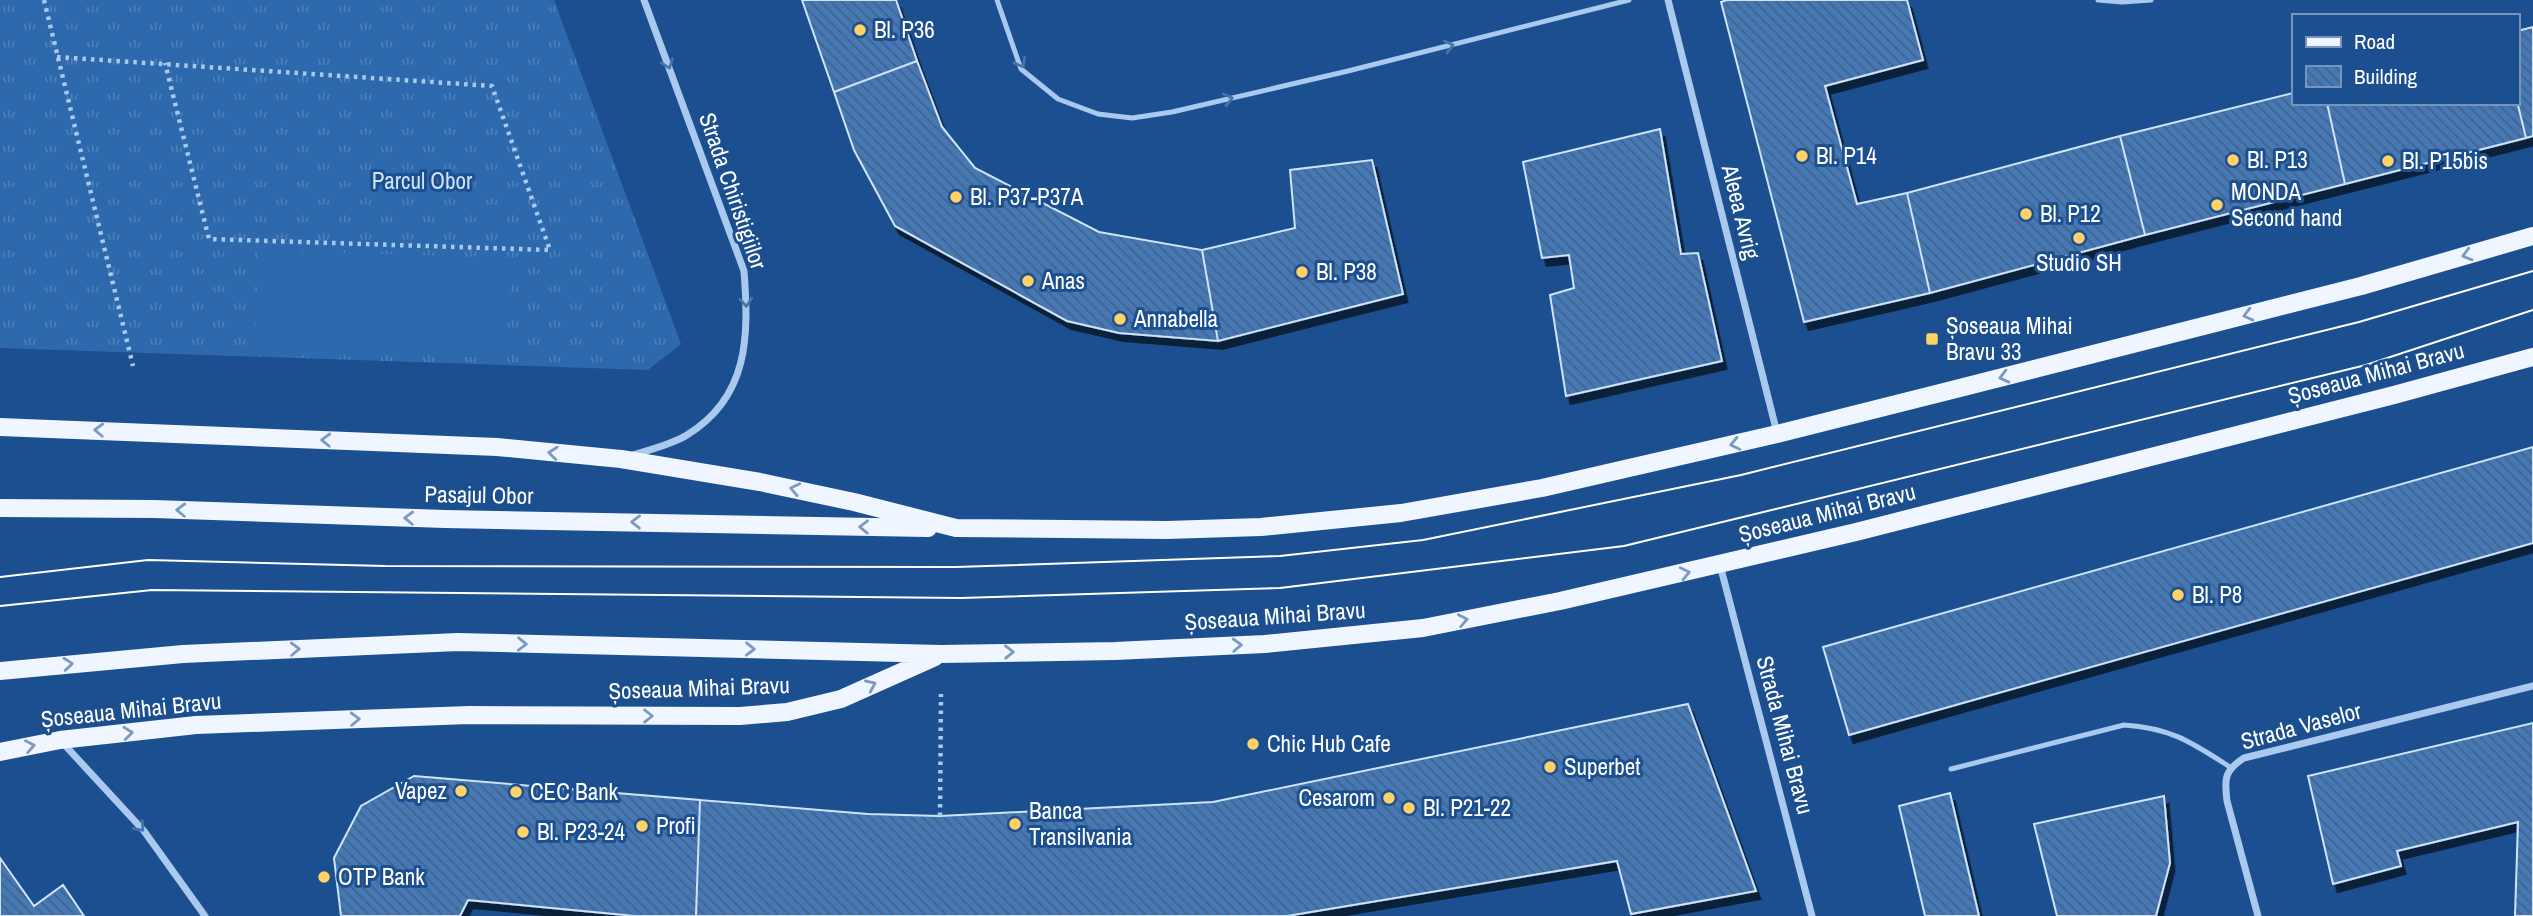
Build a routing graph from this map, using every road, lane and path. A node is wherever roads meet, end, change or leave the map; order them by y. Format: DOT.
graph roads {
  1 [pos="44,0"];
  2 [pos="644,0"];
  3 [pos="996,0"];
  4 [pos="1629,0"];
  5 [pos="1668,0"];
  6 [pos="2098,0"];
  7 [pos="2151,0"];
  8 [pos="57,57"];
  9 [pos="165,63"];
  10 [pos="2533,236"];
  11 [pos="2533,357"];
  12 [pos="133,366"];
  13 [pos="0,427"];
  14 [pos="1777,434"];
  15 [pos="621,459"];
  16 [pos="0,508"];
  17 [pos="956,528"];
  18 [pos="1720,565"];
  19 [pos="941,654"];
  20 [pos="0,671"];
  21 [pos="2533,686"];
  22 [pos="60,740"];
  23 [pos="0,752"];
  24 [pos="2230,767"];
  25 [pos="1951,769"];
  26 [pos="940,816"];
  27 [pos="205,916"];
  28 [pos="1812,916"];
  29 [pos="2258,916"];
  1 -- 8 [label="path"];
  2 -- 15 [label="street, Strada Chiristigiilor, one-way"];
  3 -- 4 [label="lane, one-way"];
  5 -- 14 [label="street, Aleea Avrig"];
  6 -- 7 [label="lane"];
  8 -- 9 [label="path"];
  8 -- 12 [label="path"];
  9 -- 9 [label="path"];
  10 -- 14 [label="main road, one-way"];
  11 -- 18 [label="main road, Șoseaua Mihai Bravu"];
  15 -- 13 [label="main road, one-way"];
  14 -- 17 [label="main road, one-way"];
  17 -- 15 [label="main road, one-way"];
  17 -- 16 [label="main road, Pasajul Obor, one-way"];
  19 -- 18 [label="main road, Șoseaua Mihai Bravu, one-way"];
  18 -- 28 [label="street, Strada Mihai Bravu"];
  20 -- 19 [label="main road, one-way"];
  22 -- 19 [label="main road, Șoseaua Mihai Bravu, one-way"];
  19 -- 26 [label="path"];
  21 -- 24 [label="street, Strada Vaselor"];
  23 -- 22 [label="main road, Șoseaua Mihai Bravu, one-way"];
  22 -- 27 [label="street, one-way"];
  24 -- 25 [label="lane"];
  24 -- 29 [label="street, Strada Vaselor"];
}
